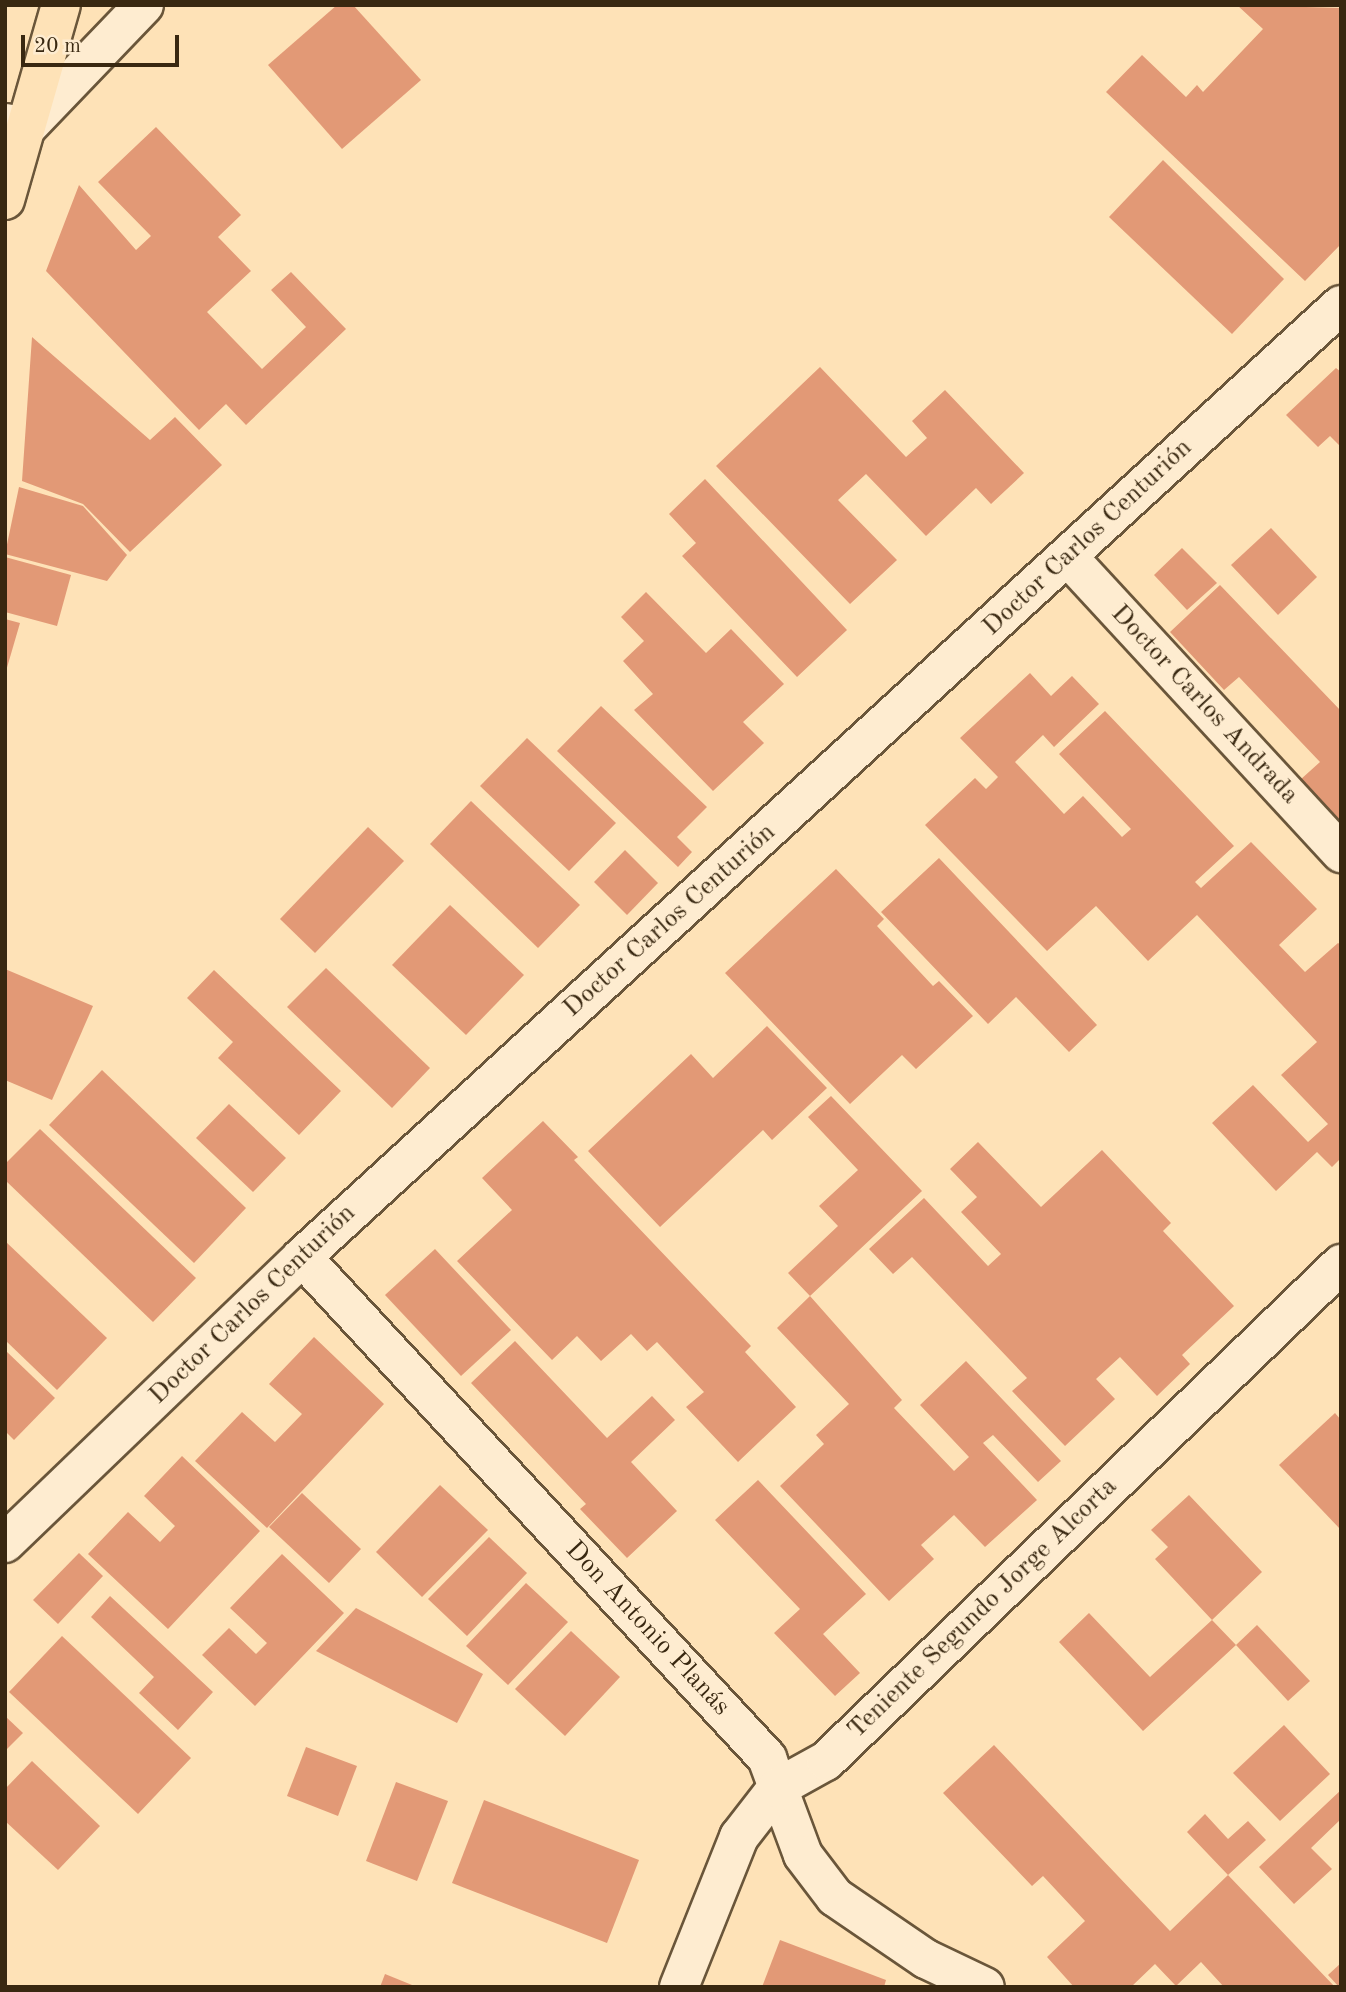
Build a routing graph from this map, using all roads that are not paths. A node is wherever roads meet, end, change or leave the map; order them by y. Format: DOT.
graph roads {
  1 [pos="61,5"];
  2 [pos="144,5"];
  3 [pos="16,125"];
  4 [pos="5,200"];
  5 [pos="1341,305"];
  6 [pos="1068,557"];
  7 [pos="1341,853"];
  8 [pos="302,1257"];
  9 [pos="1341,1264"];
  10 [pos="5,1543"];
  11 [pos="777,1788"];
  12 [pos="679,1987"];
  13 [pos="985,1987"];
  1 -- 3 [label="main road"];
  2 -- 3 [label="street"];
  3 -- 4 [label="main road"];
  5 -- 6 [label="street, Doctor Carlos Centurión"];
  6 -- 7 [label="street, Doctor Carlos Andrada"];
  6 -- 8 [label="street, Doctor Carlos Centurión"];
  8 -- 10 [label="street, Doctor Carlos Centurión"];
  8 -- 11 [label="street, Don Antonio Planás"];
  9 -- 11 [label="street, Teniente Segundo Jorge Alcorta"];
  11 -- 12 [label="street, Teniente Segundo Jorge Alcorta"];
  11 -- 13 [label="street, Don Antonio Planás"];
}
